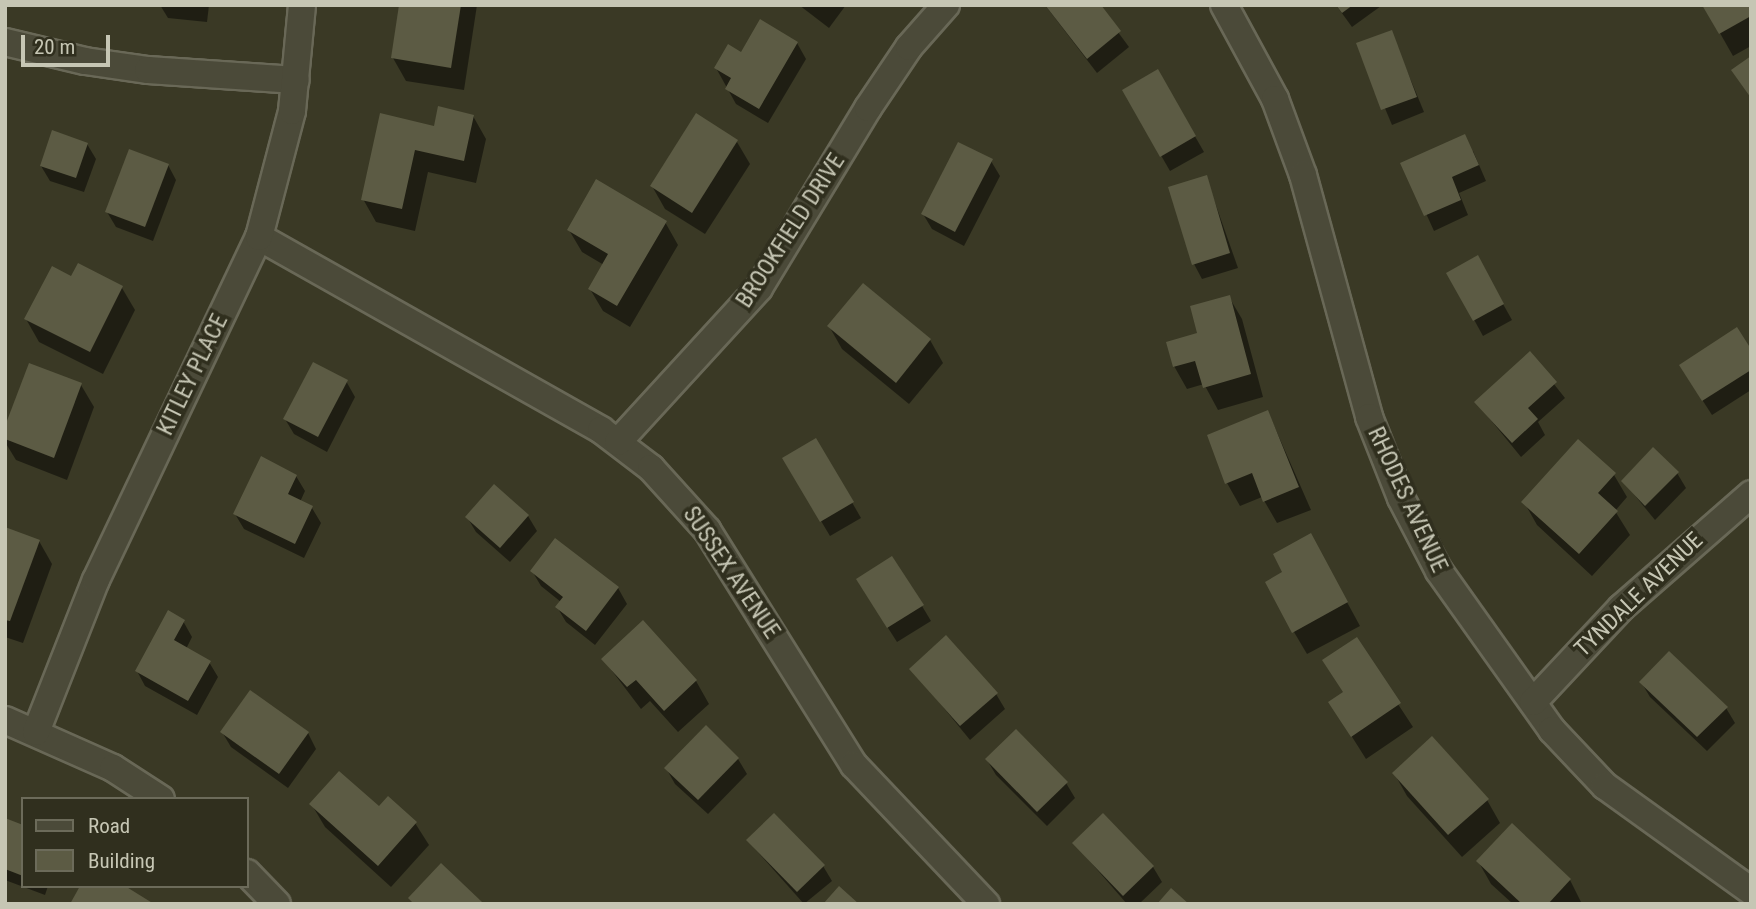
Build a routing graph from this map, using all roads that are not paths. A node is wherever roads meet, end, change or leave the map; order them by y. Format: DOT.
graph roads {
  1 [pos="302,5"];
  2 [pos="946,5"];
  3 [pos="1224,5"];
  4 [pos="5,42"];
  5 [pos="296,80"];
  6 [pos="259,237"];
  7 [pos="618,442"];
  8 [pos="1751,494"];
  9 [pos="1532,702"];
  10 [pos="5,720"];
  11 [pos="36,733"];
  12 [pos="158,797"];
  13 [pos="248,874"];
  14 [pos="1751,891"];
  15 [pos="277,904"];
  16 [pos="986,904"];
  1 -- 5 [label="street, KITLEY PLACE"];
  2 -- 7 [label="street, BROOKFIELD DRIVE"];
  3 -- 9 [label="street, RHODES AVENUE"];
  4 -- 5 [label="street"];
  5 -- 6 [label="street, KITLEY PLACE"];
  6 -- 7 [label="street, SUSSEX AVENUE"];
  6 -- 11 [label="street, KITLEY PLACE"];
  7 -- 16 [label="street, SUSSEX AVENUE"];
  8 -- 9 [label="street, TYNDALE AVENUE"];
  9 -- 14 [label="street, RHODES AVENUE"];
  10 -- 11 [label="street"];
  11 -- 12 [label="street"];
  13 -- 15 [label="street"];
}
